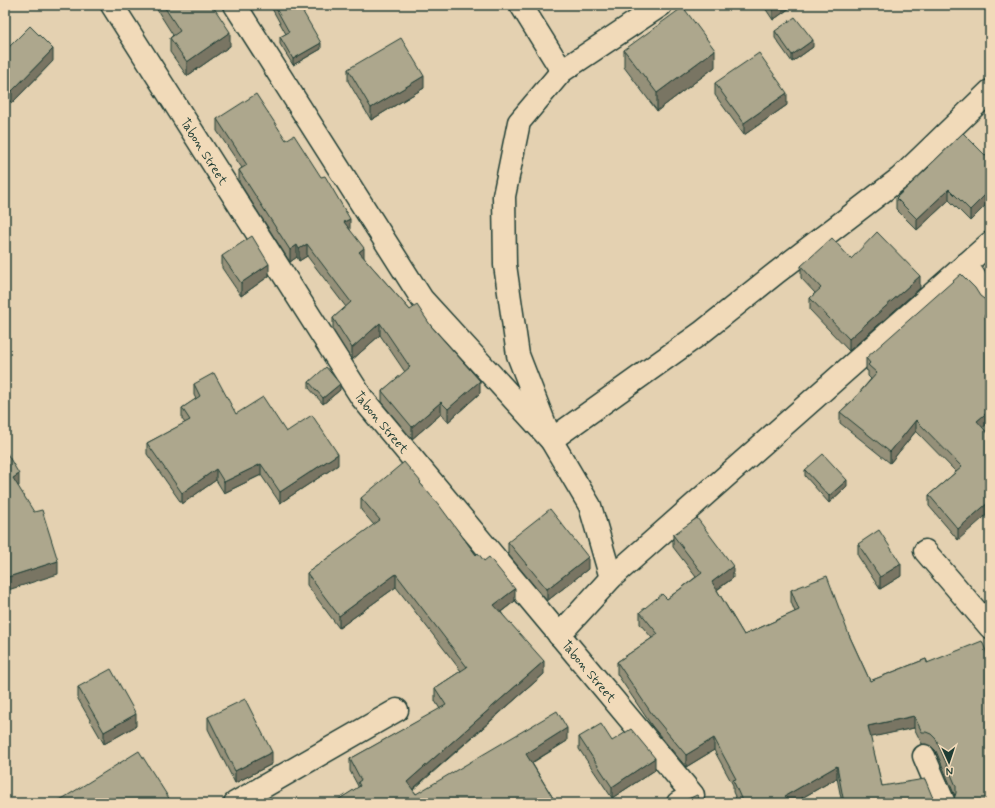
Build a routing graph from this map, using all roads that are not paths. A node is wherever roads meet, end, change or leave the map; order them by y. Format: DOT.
graph roads {
  1 [pos="112,5"];
  2 [pos="235,5"];
  3 [pos="521,5"];
  4 [pos="661,5"];
  5 [pos="562,71"];
  6 [pos="990,91"];
  7 [pos="990,243"];
  8 [pos="966,264"];
  9 [pos="990,300"];
  10 [pos="551,440"];
  11 [pos="925,551"];
  12 [pos="611,578"];
  13 [pos="990,627"];
  14 [pos="559,635"];
  15 [pos="396,710"];
  16 [pos="924,756"];
  17 [pos="690,800"];
  18 [pos="235,803"];
  19 [pos="944,803"];
  1 -- 14 [label="street, Tabon Street"];
  2 -- 10 [label="street"];
  3 -- 5 [label="street"];
  4 -- 5 [label="street"];
  5 -- 10 [label="street"];
  6 -- 10 [label="street"];
  7 -- 8 [label="street"];
  8 -- 9 [label="street"];
  8 -- 12 [label="street"];
  10 -- 12 [label="street"];
  11 -- 13 [label="street"];
  12 -- 14 [label="street"];
  14 -- 17 [label="street, Tabon Street"];
  15 -- 18 [label="street"];
  16 -- 19 [label="street"];
}
